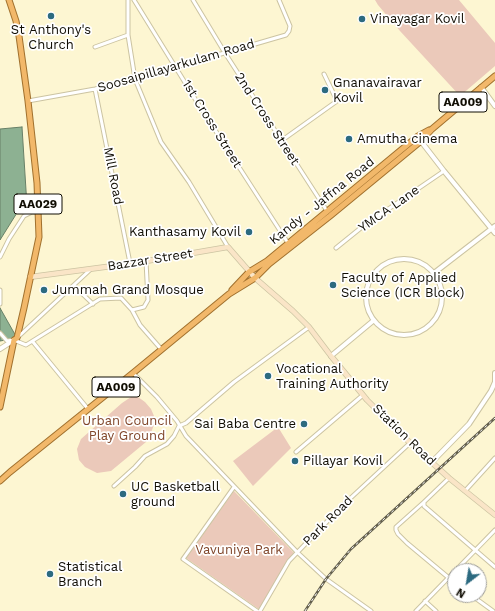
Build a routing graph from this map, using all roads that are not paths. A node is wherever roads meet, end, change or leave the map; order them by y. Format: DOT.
graph roads {
  1 [pos="9,0"];
  2 [pos="128,0"];
  3 [pos="134,0"];
  4 [pos="193,0"];
  5 [pos="279,0"];
  6 [pos="128,35"];
  7 [pos="95,46"];
  8 [pos="225,53"];
  9 [pos="176,67"];
  10 [pos="324,74"];
  11 [pos="495,76"];
  12 [pos="135,79"];
  13 [pos="480,87"];
  14 [pos="95,89"];
  15 [pos="28,101"];
  16 [pos="495,106"];
  17 [pos="420,139"];
  18 [pos="281,141"];
  19 [pos="444,171"];
  20 [pos="39,212"];
  21 [pos="329,214"];
  22 [pos="493,228"];
  23 [pos="495,233"];
  24 [pos="290,245"];
  25 [pos="228,246"];
  26 [pos="336,248"];
  27 [pos="0,257"];
  28 [pos="146,261"];
  29 [pos="130,263"];
  30 [pos="91,269"];
  31 [pos="249,272"];
  32 [pos="434,273"];
  33 [pos="30,277"];
  34 [pos="255,278"];
  35 [pos="74,286"];
  36 [pos="0,290"];
  37 [pos="229,294"];
  38 [pos="0,304"];
  39 [pos="93,304"];
  40 [pos="132,310"];
  41 [pos="374,321"];
  42 [pos="309,327"];
  43 [pos="0,333"];
  44 [pos="15,339"];
  45 [pos="33,342"];
  46 [pos="0,349"];
  47 [pos="161,349"];
  48 [pos="331,356"];
  49 [pos="133,373"];
  50 [pos="495,373"];
  51 [pos="363,395"];
  52 [pos="0,407"];
  53 [pos="88,409"];
  54 [pos="179,426"];
  55 [pos="410,443"];
  56 [pos="296,452"];
  57 [pos="495,458"];
  58 [pos="431,463"];
  59 [pos="449,478"];
  60 [pos="1,479"];
  61 [pos="114,486"];
  62 [pos="234,487"];
  63 [pos="465,491"];
  64 [pos="424,502"];
  65 [pos="495,515"];
  66 [pos="495,530"];
  67 [pos="475,550"];
  68 [pos="297,552"];
  69 [pos="462,563"];
  70 [pos="495,567"];
  71 [pos="447,577"];
  72 [pos="447,579"];
  73 [pos="425,601"];
  74 [pos="482,603"];
  75 [pos="257,611"];
  76 [pos="260,611"];
  77 [pos="372,611"];
  78 [pos="416,611"];
  79 [pos="436,611"];
  80 [pos="493,611"];
  1 -- 15 [label="highway, AA029"];
  2 -- 6 [label="street"];
  3 -- 9 [label="street, 1st Cross Street"];
  4 -- 8 [label="street, 2nd Cross Street"];
  5 -- 8 [label="street, Soosaipillayarkulam Road"];
  6 -- 7 [label="street"];
  6 -- 12 [label="street"];
  8 -- 9 [label="street, Soosaipillayarkulam Road"];
  8 -- 18 [label="street, 2nd Cross Street"];
  9 -- 12 [label="street, Soosaipillayarkulam Road"];
  9 -- 24 [label="street, 1st Cross Street"];
  10 -- 18 [label="street"];
  11 -- 13 [label="highway, Kandy - Jaffna Road / AA009"];
  12 -- 14 [label="street, Soosaipillayarkulam Road"];
  12 -- 25 [label="street"];
  13 -- 16 [label="street"];
  13 -- 17 [label="highway, Kandy - Jaffna Road / AA009"];
  14 -- 15 [label="street, Soosaipillayarkulam Road"];
  14 -- 29 [label="street, Mill Road"];
  15 -- 20 [label="highway, AA029"];
  17 -- 19 [label="street"];
  17 -- 21 [label="highway, Kandy - Jaffna Road / AA009"];
  18 -- 21 [label="street, 2nd Cross Street"];
  19 -- 22 [label="street"];
  19 -- 26 [label="street, YMCA Lane"];
  20 -- 27 [label="street"];
  20 -- 33 [label="highway, AA029"];
  21 -- 24 [label="highway, Kandy - Jaffna Road / AA009"];
  22 -- 23 [label="street"];
  22 -- 32 [label="street"];
  24 -- 31 [label="highway, Kandy - Jaffna Road / AA009"];
  24 -- 34 [label="highway, Kandy - Jaffna Road / AA009"];
  25 -- 28 [label="main road, Bazzar Street"];
  25 -- 31 [label="main road"];
  28 -- 29 [label="main road, Bazzar Street"];
  28 -- 40 [label="street"];
  29 -- 30 [label="main road, Bazzar Street"];
  30 -- 33 [label="main road, Bazzar Street"];
  30 -- 35 [label="street"];
  31 -- 34 [label="main road"];
  31 -- 37 [label="highway, Kandy - Jaffna Road / AA009"];
  32 -- 41 [label="street"];
  32 -- 41 [label="street"];
  33 -- 44 [label="highway, AA029"];
  34 -- 37 [label="highway, Kandy - Jaffna Road / AA009"];
  34 -- 42 [label="main road, Station Road"];
  35 -- 39 [label="street"];
  35 -- 44 [label="street"];
  36 -- 38 [label="street"];
  37 -- 47 [label="highway, Kandy - Jaffna Road / AA009"];
  39 -- 40 [label="street"];
  39 -- 45 [label="street"];
  40 -- 47 [label="street"];
  41 -- 48 [label="street"];
  42 -- 48 [label="main road, Station Road"];
  42 -- 54 [label="street"];
  43 -- 44 [label="street"];
  44 -- 45 [label="street"];
  44 -- 46 [label="street"];
  44 -- 52 [label="highway, AA029"];
  45 -- 53 [label="street"];
  47 -- 49 [label="highway, Kandy - Jaffna Road / AA009"];
  48 -- 51 [label="main road, Station Road"];
  49 -- 53 [label="highway, Kandy - Jaffna Road / AA009"];
  49 -- 54 [label="street"];
  50 -- 58 [label="street"];
  51 -- 55 [label="main road, Station Road"];
  51 -- 56 [label="street"];
  53 -- 60 [label="highway, Kandy - Jaffna Road / AA009"];
  54 -- 61 [label="street"];
  54 -- 62 [label="street"];
  55 -- 58 [label="main road, Station Road"];
  55 -- 68 [label="street, Park Road"];
  57 -- 63 [label="street"];
  58 -- 59 [label="main road, Station Road"];
  59 -- 63 [label="main road, Station Road"];
  59 -- 64 [label="street"];
  62 -- 68 [label="street"];
  62 -- 75 [label="street"];
  63 -- 65 [label="main road, Station Road"];
  64 -- 67 [label="street"];
  64 -- 71 [label="street"];
  66 -- 67 [label="street"];
  67 -- 69 [label="street"];
  67 -- 70 [label="street"];
  68 -- 76 [label="street, Park Road"];
  68 -- 77 [label="street"];
  72 -- 73 [label="street"];
  73 -- 78 [label="street"];
  73 -- 79 [label="street"];
  74 -- 80 [label="street"];
}
